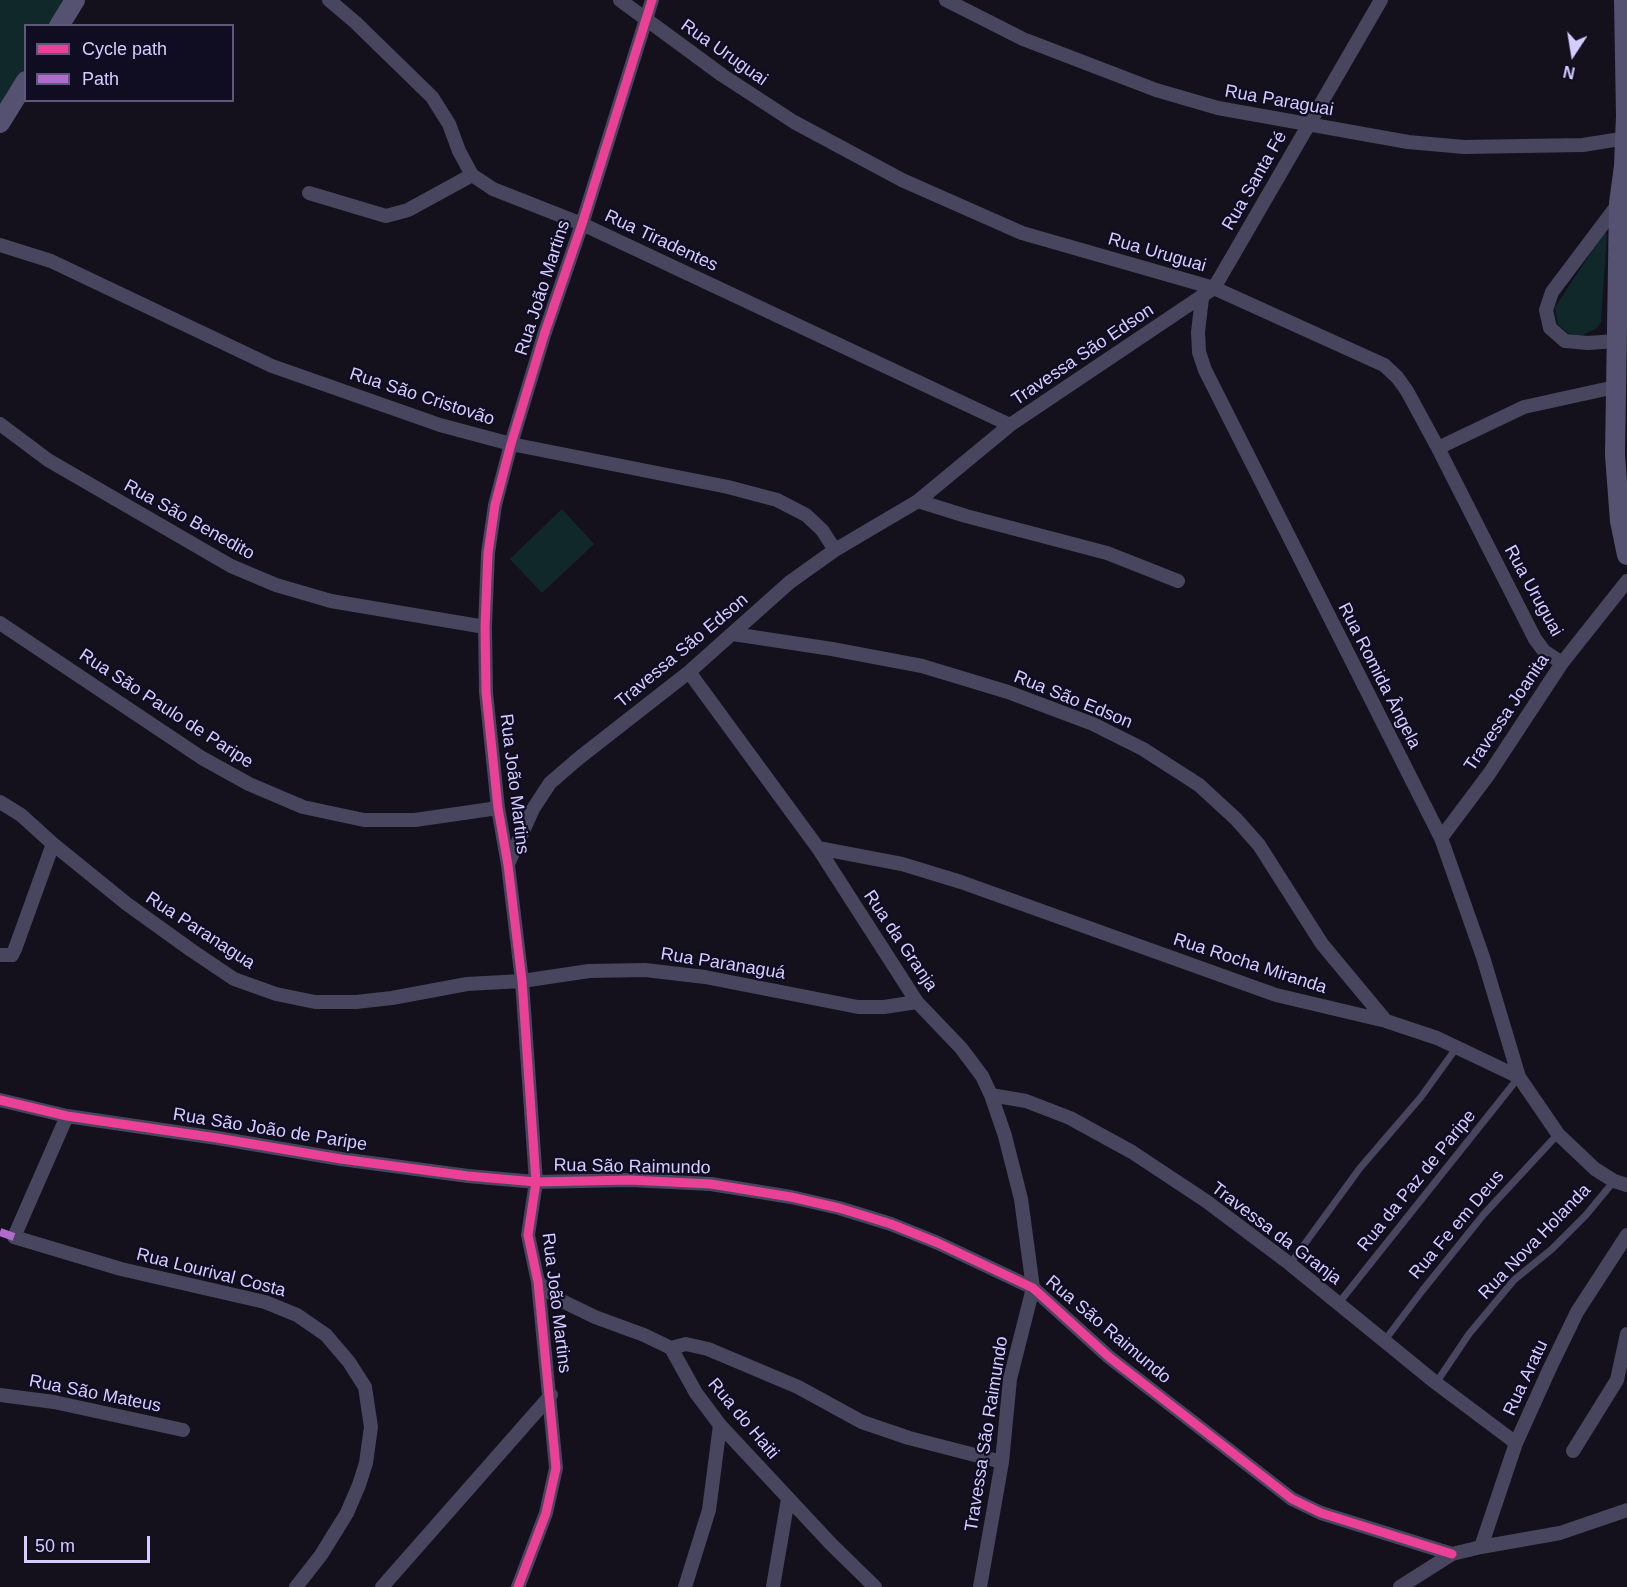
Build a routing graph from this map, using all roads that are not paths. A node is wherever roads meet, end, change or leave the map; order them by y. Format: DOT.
graph roads {
  1 [pos="75,0"];
  2 [pos="329,0"];
  3 [pos="620,0"];
  4 [pos="652,0"];
  5 [pos="946,0"];
  6 [pos="1382,0"];
  7 [pos="1624,0"];
  8 [pos="646,20"];
  9 [pos="60,24"];
  10 [pos="24,84"];
  11 [pos="0,123"];
  12 [pos="1308,125"];
  13 [pos="1626,139"];
  14 [pos="1626,167"];
  15 [pos="472,175"];
  16 [pos="309,193"];
  17 [pos="1620,203"];
  18 [pos="582,224"];
  19 [pos="0,245"];
  20 [pos="1214,288"];
  21 [pos="1202,298"];
  22 [pos="1616,341"];
  23 [pos="1615,387"];
  24 [pos="0,424"];
  25 [pos="1010,425"];
  26 [pos="510,444"];
  27 [pos="1438,448"];
  28 [pos="918,501"];
  29 [pos="835,550"];
  30 [pos="1627,555"];
  31 [pos="1627,580"];
  32 [pos="1178,581"];
  33 [pos="0,623"];
  34 [pos="485,627"];
  35 [pos="733,634"];
  36 [pos="1562,663"];
  37 [pos="689,672"];
  38 [pos="0,802"];
  39 [pos="498,808"];
  40 [pos="1441,838"];
  41 [pos="53,844"];
  42 [pos="818,848"];
  43 [pos="508,865"];
  44 [pos="0,955"];
  45 [pos="522,981"];
  46 [pos="917,1002"];
  47 [pos="1386,1021"];
  48 [pos="1457,1047"];
  49 [pos="1519,1077"];
  50 [pos="991,1095"];
  51 [pos="0,1100"];
  52 [pos="67,1116"];
  53 [pos="1558,1134"];
  54 [pos="536,1182"];
  55 [pos="1621,1183"];
  56 [pos="1627,1235"];
  57 [pos="1290,1264"];
  58 [pos="538,1282"];
  59 [pos="1033,1288"];
  60 [pos="1338,1304"];
  61 [pos="1627,1334"];
  62 [pos="1385,1340"];
  63 [pos="671,1348"];
  64 [pos="1436,1383"];
  65 [pos="0,1395"];
  66 [pos="551,1395"];
  67 [pos="720,1425"];
  68 [pos="183,1430"];
  69 [pos="1516,1443"];
  70 [pos="1573,1451"];
  71 [pos="1002,1462"];
  72 [pos="788,1498"];
  73 [pos="1627,1510"];
  74 [pos="1481,1546"];
  75 [pos="1452,1554"];
  76 [pos="296,1587"];
  77 [pos="382,1587"];
  78 [pos="518,1587"];
  79 [pos="685,1587"];
  80 [pos="773,1587"];
  81 [pos="875,1587"];
  82 [pos="981,1587"];
  83 [pos="1400,1587"];
  1 -- 9 [label="main road"];
  2 -- 15 [label="street"];
  3 -- 8 [label="street, Rua Uruguai"];
  4 -- 8 [label="street, Rua João Martins"];
  5 -- 12 [label="street, Rua Paraguai"];
  6 -- 12 [label="street, Rua Santa Fé"];
  7 -- 13 [label="main road"];
  8 -- 18 [label="street, Rua João Martins"];
  8 -- 20 [label="street, Rua Uruguai"];
  10 -- 11 [label="main road"];
  12 -- 13 [label="street, Rua Paraguai"];
  12 -- 20 [label="street, Rua Santa Fé"];
  13 -- 14 [label="main road"];
  14 -- 17 [label="main road"];
  15 -- 16 [label="street"];
  15 -- 18 [label="street, Rua Tiradentes"];
  17 -- 22 [label="main road"];
  17 -- 22 [label="street"];
  18 -- 25 [label="street, Rua Tiradentes"];
  18 -- 26 [label="street, Rua João Martins"];
  19 -- 26 [label="street, Rua São Cristovão"];
  20 -- 21 [label="street, Travessa São Edson"];
  20 -- 27 [label="street, Rua Uruguai"];
  21 -- 25 [label="street, Travessa São Edson"];
  21 -- 40 [label="street, Rua Romida Ângela"];
  22 -- 23 [label="main road"];
  23 -- 27 [label="street"];
  23 -- 30 [label="main road"];
  24 -- 34 [label="street, Rua São Benedito"];
  25 -- 28 [label="street, Travessa São Edson"];
  26 -- 29 [label="street, Rua São Cristovão"];
  26 -- 34 [label="street, Rua João Martins"];
  27 -- 36 [label="street, Rua Uruguai"];
  28 -- 29 [label="street, Travessa São Edson"];
  28 -- 32 [label="street"];
  29 -- 35 [label="street, Travessa São Edson"];
  31 -- 36 [label="street, Travessa Joanita"];
  33 -- 39 [label="street, Rua São Paulo de Paripe"];
  34 -- 39 [label="street, Rua João Martins"];
  35 -- 37 [label="street, Travessa São Edson"];
  35 -- 47 [label="street, Rua São Edson"];
  36 -- 40 [label="street, Travessa Joanita"];
  37 -- 42 [label="street, Rua da Granja"];
  37 -- 43 [label="street, Travessa São Edson"];
  38 -- 41 [label="street, Rua Paranagua"];
  39 -- 43 [label="street, Rua João Martins"];
  40 -- 49 [label="street, Rua Romida Ângela"];
  41 -- 44 [label="street"];
  41 -- 45 [label="street, Rua Paranagua"];
  42 -- 46 [label="street, Rua da Granja"];
  42 -- 47 [label="street, Rua Rocha Miranda"];
  43 -- 45 [label="street, Rua João Martins"];
  45 -- 46 [label="street, Rua Paranaguá"];
  45 -- 54 [label="street, Rua João Martins"];
  46 -- 50 [label="street, Rua da Granja"];
  47 -- 48 [label="street, Rua Rocha Miranda"];
  48 -- 49 [label="street, Rua Rocha Miranda"];
  48 -- 57 [label="lane"];
  49 -- 53 [label="street, Rua Rocha Miranda"];
  49 -- 60 [label="lane, Rua da Paz de Paripe"];
  50 -- 57 [label="street, Travessa da Granja"];
  50 -- 59 [label="street, Rua da Granja"];
  51 -- 52 [label="street, Rua São João de Paripe"];
  52 -- 54 [label="street, Rua São João de Paripe"];
  52 -- 76 [label="street, Rua Lourival Costa"];
  53 -- 55 [label="street, Rua Rocha Miranda"];
  53 -- 62 [label="lane, Rua Fe em Deus"];
  54 -- 58 [label="street, Rua João Martins"];
  54 -- 59 [label="street, Rua São Raimundo"];
  55 -- 64 [label="lane, Rua Nova Holanda"];
  56 -- 69 [label="street, Rua Aratu"];
  57 -- 60 [label="street, Travessa da Granja"];
  58 -- 63 [label="street"];
  58 -- 66 [label="street, Rua João Martins"];
  59 -- 71 [label="street, Travessa São Raimundo"];
  59 -- 75 [label="street, Rua São Raimundo"];
  60 -- 62 [label="street, Travessa da Granja"];
  61 -- 70 [label="street"];
  62 -- 64 [label="street, Travessa da Granja"];
  63 -- 67 [label="street, Rua do Haiti"];
  63 -- 71 [label="street"];
  64 -- 69 [label="street, Travessa da Granja"];
  65 -- 68 [label="street, Rua São Mateus"];
  66 -- 77 [label="street"];
  66 -- 78 [label="street, Rua João Martins"];
  67 -- 72 [label="street, Rua do Haiti"];
  67 -- 79 [label="street"];
  69 -- 74 [label="street, Rua Aratu"];
  71 -- 82 [label="street, Travessa São Raimundo"];
  72 -- 80 [label="street"];
  72 -- 81 [label="street, Rua do Haiti"];
  73 -- 74 [label="street"];
  74 -- 75 [label="street"];
  75 -- 83 [label="street"];
}
